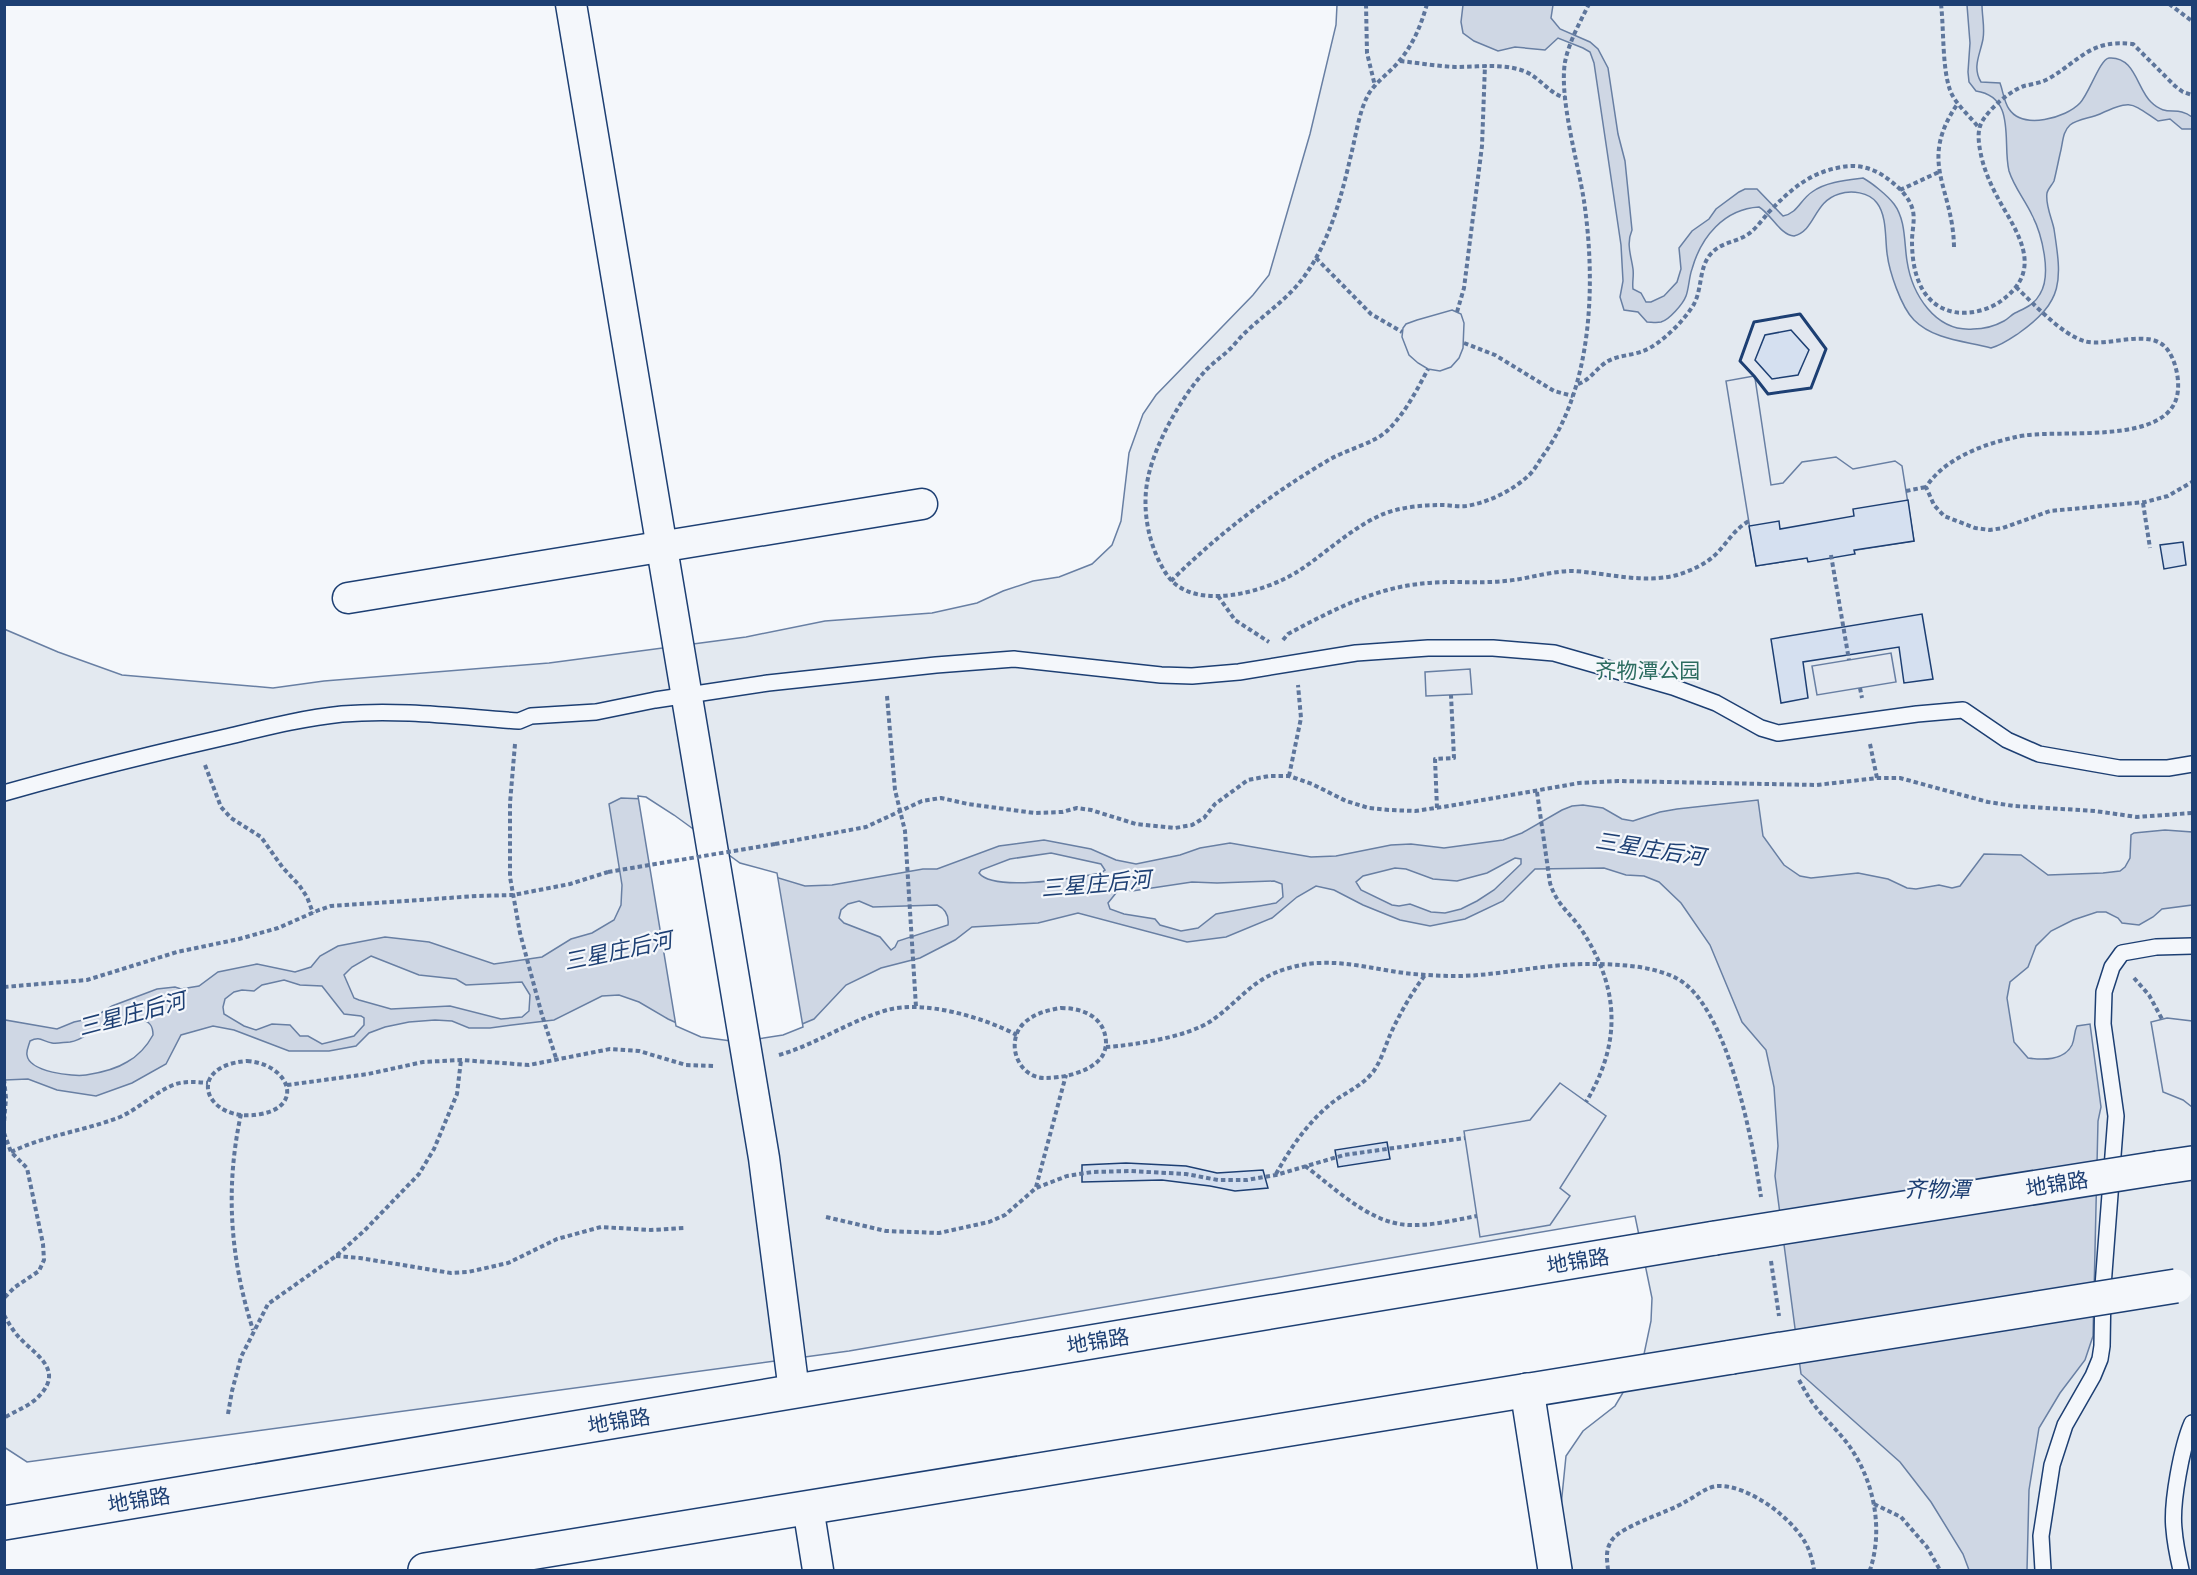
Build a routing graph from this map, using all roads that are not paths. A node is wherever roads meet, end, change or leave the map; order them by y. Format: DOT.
graph roads {
  1 [pos="571,4"];
  2 [pos="922,504"];
  3 [pos="661,547"];
  4 [pos="348,598"];
  5 [pos="686,695"];
  6 [pos="2193,764"];
  7 [pos="4,793"];
  8 [pos="2193,946"];
  9 [pos="2193,1163"];
  10 [pos="2184,1285"];
  11 [pos="1527,1390"];
  12 [pos="794,1391"];
  13 [pos="2193,1423"];
  14 [pos="808,1507"];
  15 [pos="4,1523"];
  16 [pos="425,1570"];
  17 [pos="818,1570"];
  18 [pos="1555,1570"];
  19 [pos="2043,1570"];
  20 [pos="2181,1570"];
  1 -- 3 [label="street"];
  2 -- 3 [label="street"];
  3 -- 4 [label="street"];
  3 -- 5 [label="street"];
  5 -- 6 [label="lane"];
  5 -- 7 [label="lane"];
  5 -- 12 [label="street"];
  8 -- 19 [label="lane"];
  9 -- 12 [label="street, 地锦路, bridge"];
  10 -- 11 [label="street, bridge"];
  11 -- 14 [label="street"];
  11 -- 18 [label="street"];
  12 -- 15 [label="street, 地锦路"];
  13 -- 20 [label="lane"];
  14 -- 16 [label="street"];
  14 -- 17 [label="street"];
}
